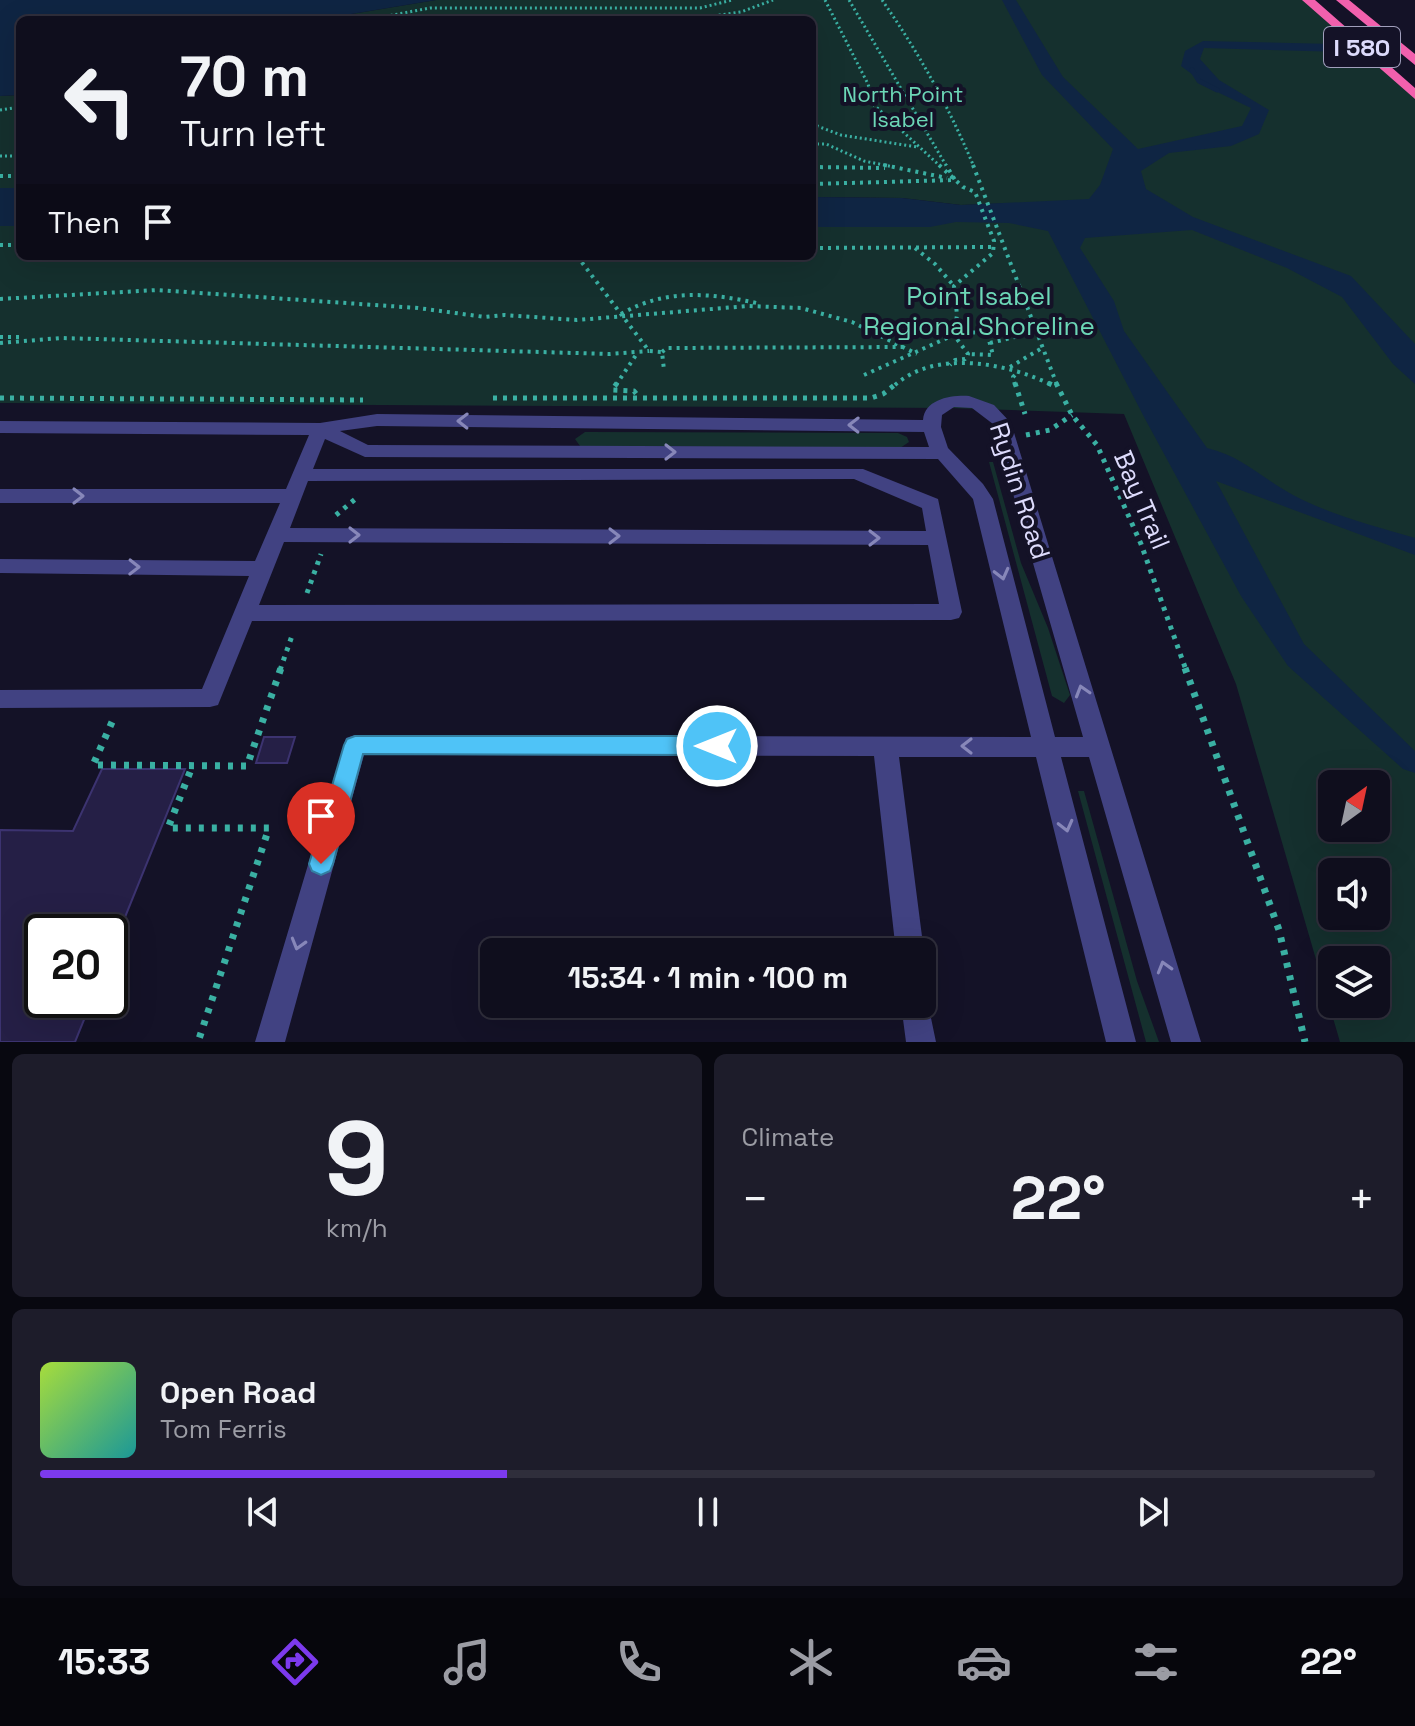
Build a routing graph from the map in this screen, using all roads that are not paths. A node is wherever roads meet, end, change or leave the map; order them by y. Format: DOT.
graph roads {
  1 [pos="1308,0"];
  2 [pos="1342,0"];
  3 [pos="1415,61"];
  4 [pos="1415,95"];
  5 [pos="566,422"];
  6 [pos="932,426"];
  7 [pos="0,427"];
  8 [pos="320,429"];
  9 [pos="561,452"];
  10 [pos="941,453"];
  11 [pos="300,475"];
  12 [pos="0,496"];
  13 [pos="292,496"];
  14 [pos="276,535"];
  15 [pos="938,538"];
  16 [pos="0,566"];
  17 [pos="262,569"];
  18 [pos="244,613"];
  19 [pos="0,699"];
  20 [pos="885,746"];
  21 [pos="1045,746"];
  22 [pos="1099,747"];
  23 [pos="908,938"];
  24 [pos="918,1018"];
  25 [pos="270,1042"];
  26 [pos="921,1042"];
  27 [pos="1121,1042"];
  28 [pos="1186,1042"];
  1 -- 4 [label="highway, I 580"];
  2 -- 3 [label="highway, I 580"];
  6 -- 5 [label="street, one-way"];
  5 -- 8 [label="street, one-way"];
  5 -- 9 [label="street"];
  6 -- 10 [label="street, Rydin Road"];
  22 -- 6 [label="street, Rydin Road, one-way"];
  7 -- 8 [label="street"];
  8 -- 9 [label="street"];
  8 -- 11 [label="street"];
  9 -- 10 [label="street, one-way"];
  10 -- 21 [label="street, Rydin Road, one-way"];
  11 -- 13 [label="street"];
  11 -- 15 [label="street"];
  12 -- 13 [label="street, one-way"];
  13 -- 14 [label="street"];
  14 -- 15 [label="street, one-way"];
  14 -- 17 [label="street"];
  15 -- 18 [label="street"];
  16 -- 17 [label="street, one-way"];
  17 -- 18 [label="street"];
  18 -- 19 [label="street"];
  21 -- 20 [label="street, one-way"];
  20 -- 23 [label="street"];
  20 -- 25 [label="street, one-way"];
  21 -- 22 [label="street"];
  21 -- 27 [label="street, Rydin Road, one-way"];
  28 -- 22 [label="street, Rydin Road, one-way"];
  24 -- 26 [label="street"];
}
